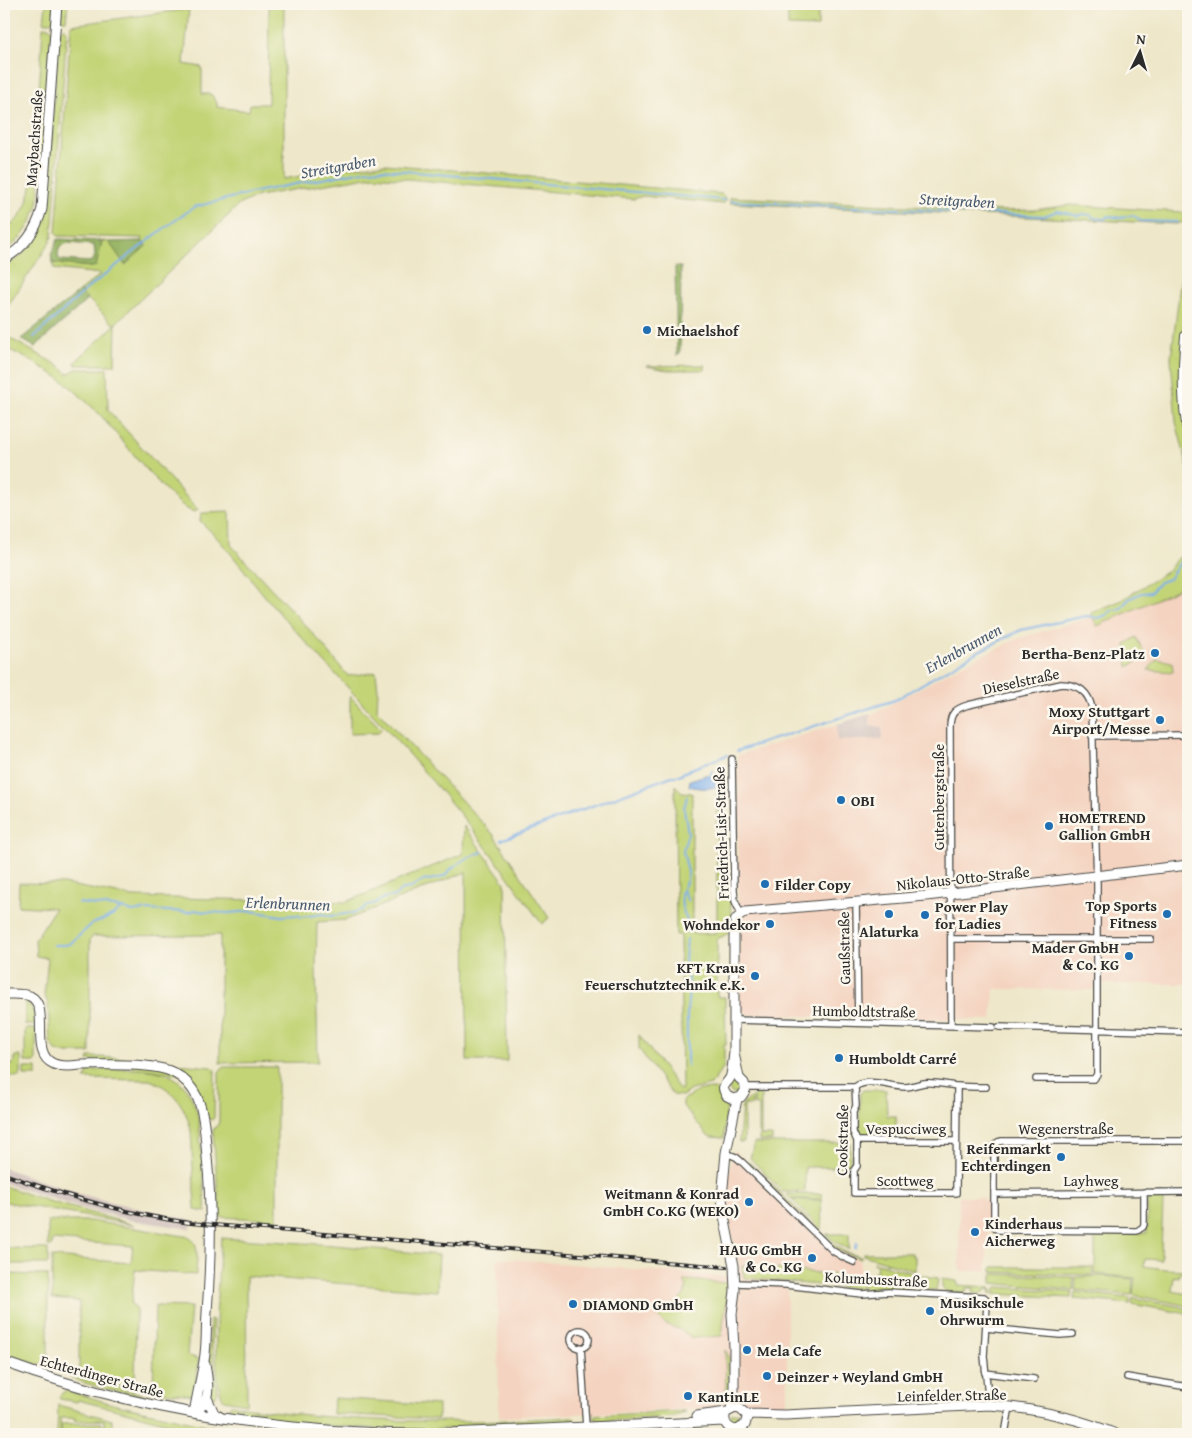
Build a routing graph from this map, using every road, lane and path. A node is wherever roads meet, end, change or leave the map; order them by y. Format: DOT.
graph roads {
  1 [pos="57,4"];
  2 [pos="4,259"];
  3 [pos="1188,333"];
  4 [pos="1188,429"];
  5 [pos="950,718"];
  6 [pos="1188,735"];
  7 [pos="1092,736"];
  8 [pos="732,759"];
  9 [pos="1188,865"];
  10 [pos="1096,876"];
  11 [pos="951,894"];
  12 [pos="856,902"];
  13 [pos="741,914"];
  14 [pos="1096,938"];
  15 [pos="951,939"];
  16 [pos="1151,939"];
  17 [pos="4,994"];
  18 [pos="735,1020"];
  19 [pos="858,1023"];
  20 [pos="951,1026"];
  21 [pos="1096,1029"];
  22 [pos="1188,1032"];
  23 [pos="734,1078"];
  24 [pos="1036,1079"];
  25 [pos="957,1086"];
  26 [pos="746,1087"];
  27 [pos="855,1087"];
  28 [pos="986,1087"];
  29 [pos="733,1098"];
  30 [pos="857,1141"];
  31 [pos="956,1141"];
  32 [pos="1188,1141"];
  33 [pos="726,1153"];
  34 [pos="1144,1192"];
  35 [pos="1188,1192"];
  36 [pos="854,1193"];
  37 [pos="994,1194"];
  38 [pos="854,1262"];
  39 [pos="736,1282"];
  40 [pos="986,1328"];
  41 [pos="1072,1334"];
  42 [pos="582,1348"];
  43 [pos="204,1359"];
  44 [pos="4,1362"];
  45 [pos="985,1373"];
  46 [pos="1127,1377"];
  47 [pos="1034,1379"];
  48 [pos="1188,1387"];
  49 [pos="207,1398"];
  50 [pos="989,1405"];
  51 [pos="1010,1406"];
  52 [pos="194,1413"];
  53 [pos="736,1414"];
  54 [pos="224,1419"];
  55 [pos="586,1427"];
  56 [pos="737,1432"];
  57 [pos="1005,1434"];
  58 [pos="1116,1434"];
  1 -- 2 [label="main road, Maybachstraße"];
  3 -- 4 [label="highway"];
  5 -- 7 [label="street, Dieselstraße"];
  5 -- 11 [label="street, Gutenbergstraße"];
  6 -- 7 [label="street"];
  7 -- 10 [label="street, Dieselstraße"];
  8 -- 13 [label="street, Friedrich-List-Straße"];
  9 -- 10 [label="main road, Nikolaus-Otto-Straße"];
  10 -- 11 [label="main road, Nikolaus-Otto-Straße"];
  10 -- 14 [label="street, Dieselstraße"];
  11 -- 12 [label="main road, Nikolaus-Otto-Straße"];
  11 -- 15 [label="street, Gutenbergstraße"];
  12 -- 13 [label="main road, Nikolaus-Otto-Straße"];
  12 -- 19 [label="street, Gaußstraße"];
  13 -- 18 [label="main road, Friedrich-List-Straße"];
  14 -- 15 [label="street"];
  14 -- 16 [label="street"];
  14 -- 21 [label="street, Dieselstraße"];
  15 -- 20 [label="street, Gutenbergstraße"];
  17 -- 43 [label="main road"];
  18 -- 19 [label="street, Humboldtstraße"];
  18 -- 23 [label="main road, Friedrich-List-Straße"];
  19 -- 20 [label="street, Humboldtstraße"];
  20 -- 21 [label="street, Humboldtstraße"];
  21 -- 22 [label="street, Humboldtstraße"];
  21 -- 24 [label="street, Dieselstraße"];
  23 -- 26 [label="main road"];
  23 -- 29 [label="main road, Friedrich-List-Straße"];
  25 -- 27 [label="street"];
  25 -- 28 [label="street"];
  25 -- 31 [label="street"];
  26 -- 27 [label="street"];
  26 -- 29 [label="main road"];
  27 -- 30 [label="street, Cookstraße"];
  29 -- 33 [label="main road, Friedrich-List-Straße"];
  30 -- 31 [label="street, Vespucciweg"];
  30 -- 36 [label="street, Cookstraße"];
  31 -- 36 [label="street, Scottweg"];
  32 -- 37 [label="street, Wegenerstraße"];
  33 -- 38 [label="street"];
  33 -- 39 [label="main road, Friedrich-List-Straße"];
  34 -- 35 [label="street, Layhweg"];
  34 -- 37 [label="street, Layhweg"];
  34 -- 37 [label="street"];
  39 -- 40 [label="street, Kolumbusstraße"];
  39 -- 53 [label="main road, Friedrich-List-Straße"];
  40 -- 41 [label="street"];
  40 -- 45 [label="street"];
  42 -- 55 [label="street"];
  43 -- 49 [label="main road"];
  43 -- 52 [label="main road"];
  44 -- 52 [label="main road, Echterdinger Straße"];
  45 -- 47 [label="street"];
  45 -- 50 [label="street"];
  46 -- 48 [label="street"];
  49 -- 52 [label="main road"];
  49 -- 54 [label="main road"];
  50 -- 51 [label="main road, Leinfelder Straße"];
  50 -- 53 [label="main road, Leinfelder Straße"];
  51 -- 57 [label="street"];
  51 -- 58 [label="main road, Leinfelder Straße"];
  52 -- 54 [label="main road, Leinfelder Straße"];
  53 -- 55 [label="main road, Leinfelder Straße"];
  53 -- 56 [label="main road"];
  53 -- 56 [label="main road"];
  54 -- 55 [label="main road, Leinfelder Straße"];
}
